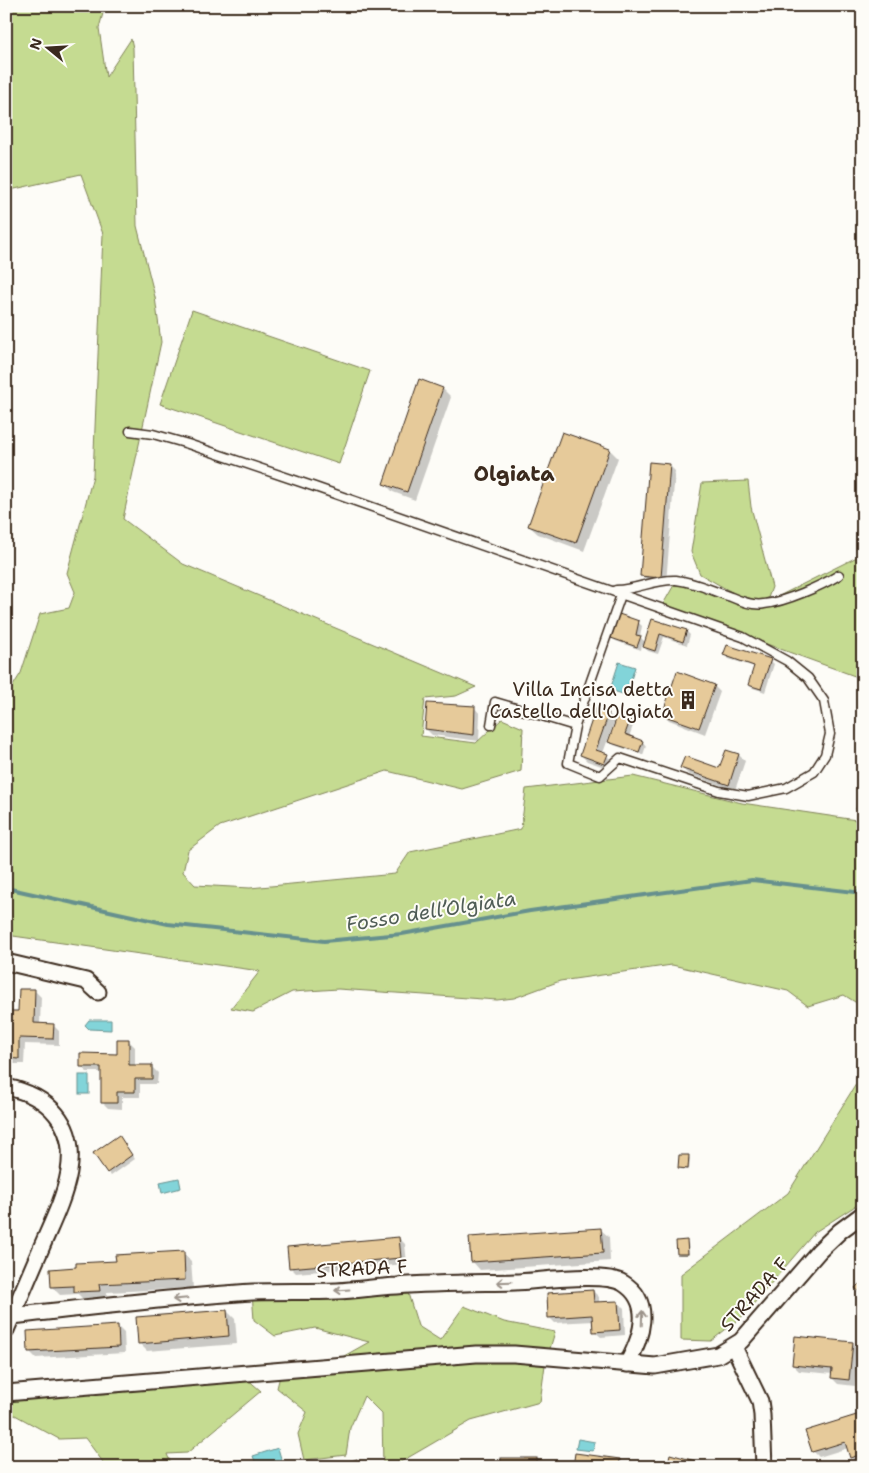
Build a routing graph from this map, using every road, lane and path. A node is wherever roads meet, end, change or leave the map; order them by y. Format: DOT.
graph roads {
  1 [pos="130,431"];
  2 [pos="840,575"];
  3 [pos="609,590"];
  4 [pos="620,594"];
  5 [pos="492,725"];
  6 [pos="575,726"];
  7 [pos="6,962"];
  8 [pos="98,992"];
  9 [pos="6,1088"];
  10 [pos="863,1214"];
  11 [pos="9,1323"];
  12 [pos="734,1347"];
  13 [pos="627,1364"];
  14 [pos="6,1393"];
  15 [pos="764,1467"];
  1 -- 3 [label="lane"];
  2 -- 3 [label="lane"];
  3 -- 4 [label="lane"];
  4 -- 6 [label="lane"];
  4 -- 6 [label="lane"];
  5 -- 6 [label="lane"];
  7 -- 8 [label="street"];
  9 -- 11 [label="street"];
  10 -- 12 [label="street, STRADA F"];
  13 -- 11 [label="street, STRADA F, one-way"];
  12 -- 13 [label="street, STRADA F"];
  12 -- 15 [label="street"];
  13 -- 14 [label="street, STRADA F"];
}
